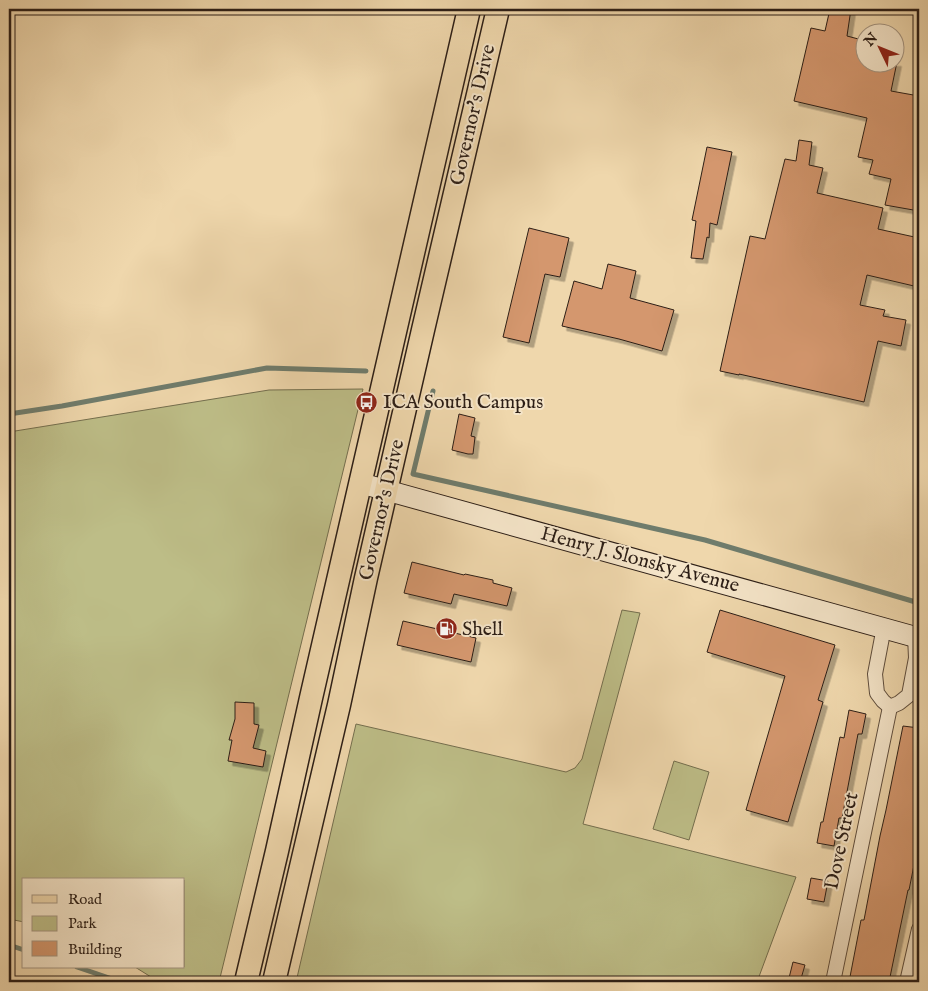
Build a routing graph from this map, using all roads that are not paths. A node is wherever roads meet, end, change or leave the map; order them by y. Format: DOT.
graph roads {
  1 [pos="469,9"];
  2 [pos="498,9"];
  3 [pos="360,483"];
  4 [pos="387,491"];
  5 [pos="884,627"];
  6 [pos="917,637"];
  7 [pos="914,696"];
  8 [pos="890,707"];
  9 [pos="919,929"];
  10 [pos="246,982"];
  11 [pos="274,982"];
  12 [pos="832,982"];
  13 [pos="907,982"];
  1 -- 3 [label="main road, Governor's Drive"];
  2 -- 4 [label="main road, Governor's Drive"];
  3 -- 4 [label="street, Henry J. Slonsky Avenue"];
  3 -- 10 [label="main road, Governor's Drive"];
  4 -- 5 [label="street, Henry J. Slonsky Avenue"];
  4 -- 11 [label="main road, Governor's Drive"];
  5 -- 6 [label="street, Henry J. Slonsky Avenue"];
  5 -- 8 [label="street"];
  6 -- 7 [label="street"];
  7 -- 8 [label="street"];
  8 -- 12 [label="street, Dove Street"];
  9 -- 13 [label="street"];
}
